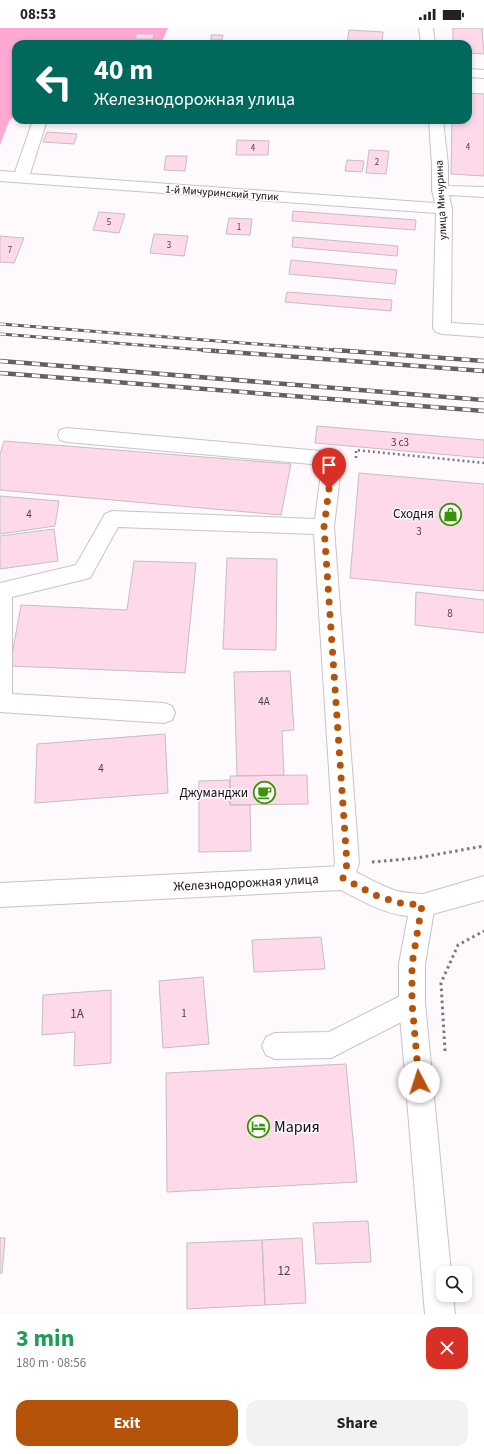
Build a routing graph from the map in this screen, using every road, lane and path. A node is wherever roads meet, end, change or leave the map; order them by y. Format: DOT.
graph roads {
  1 [pos="426,28"];
  2 [pos="428,40"];
  3 [pos="472,73"];
  4 [pos="484,74"];
  5 [pos="39,124"];
  6 [pos="436,124"];
  7 [pos="0,176"];
  8 [pos="22,178"];
  9 [pos="440,190"];
  10 [pos="484,192"];
  11 [pos="444,209"];
  12 [pos="484,331"];
  13 [pos="67,434"];
  14 [pos="356,461"];
  15 [pos="484,463"];
  16 [pos="324,527"];
  17 [pos="1,710"];
  18 [pos="164,713"];
  19 [pos="484,846"];
  20 [pos="345,871"];
  21 [pos="484,888"];
  22 [pos="0,895"];
  23 [pos="422,905"];
  24 [pos="484,931"];
  25 [pos="412,1003"];
  26 [pos="275,1046"];
  27 [pos="446,1058"];
  28 [pos="440,1314"];
  1 -- 2 [label="street"];
  3 -- 4 [label="street"];
  5 -- 8 [label="street"];
  6 -- 9 [label="street, улица Мичурина"];
  7 -- 8 [label="street, 1-й Мичуринский тупик"];
  8 -- 11 [label="street, 1-й Мичуринский тупик"];
  9 -- 10 [label="street"];
  9 -- 11 [label="street, улица Мичурина"];
  11 -- 12 [label="street, улица Мичурина"];
  13 -- 16 [label="street"];
  14 -- 15 [label="path"];
  16 -- 17 [label="street"];
  16 -- 20 [label="street"];
  17 -- 18 [label="street"];
  19 -- 20 [label="path"];
  20 -- 22 [label="street, Железнодорожная улица"];
  20 -- 23 [label="street"];
  21 -- 23 [label="street"];
  23 -- 25 [label="street"];
  24 -- 27 [label="path"];
  25 -- 26 [label="street"];
  25 -- 28 [label="street"];
}
